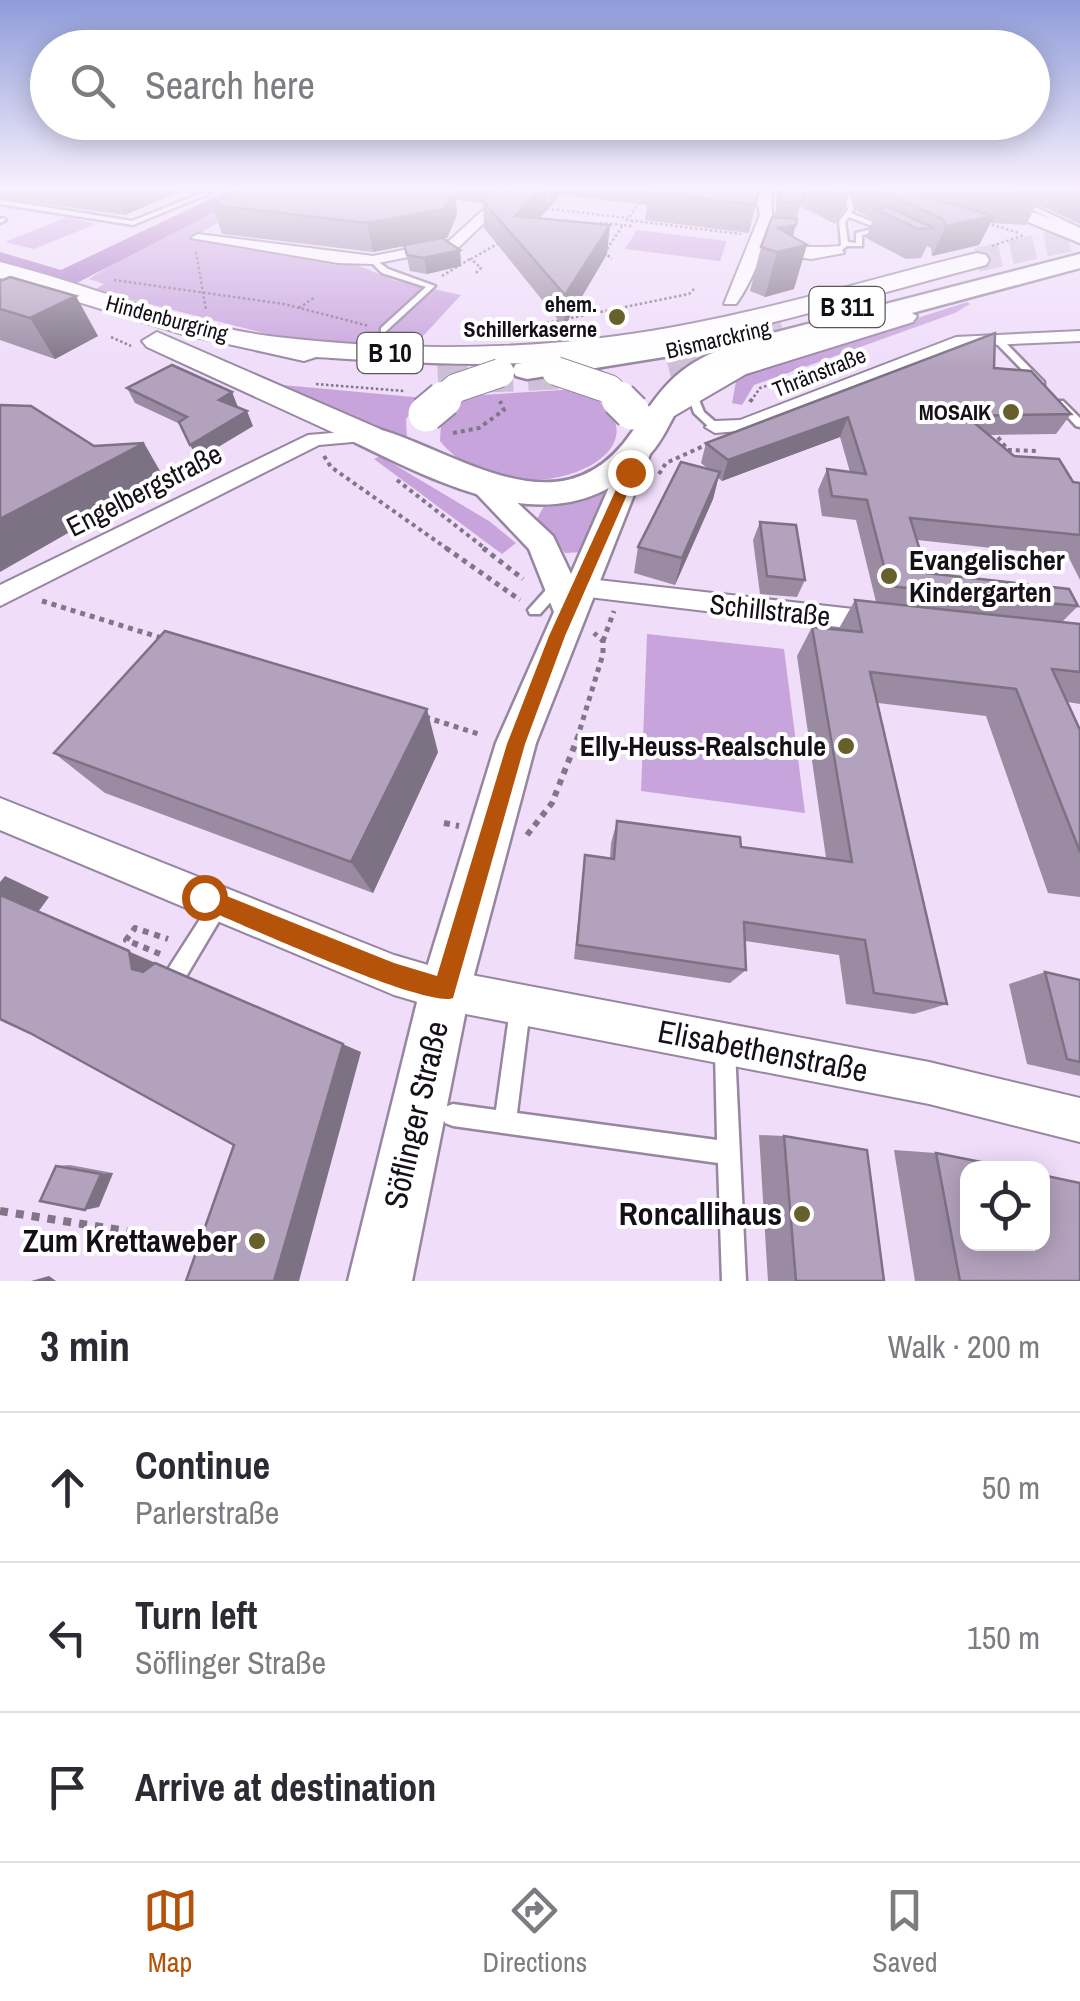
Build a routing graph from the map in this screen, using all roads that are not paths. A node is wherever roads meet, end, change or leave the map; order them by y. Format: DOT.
graph roads {
  1 [pos="273,250"];
  2 [pos="421,250"];
  3 [pos="752,250"];
  4 [pos="781,250"];
  5 [pos="828,250"];
  6 [pos="991,250"];
  7 [pos="982,254"];
  8 [pos="373,260"];
  9 [pos="1080,261"];
  10 [pos="0,270"];
  11 [pos="0,288"];
  12 [pos="730,301"];
  13 [pos="903,316"];
  14 [pos="384,330"];
  15 [pos="140,333"];
  16 [pos="1080,336"];
  17 [pos="996,338"];
  18 [pos="276,346"];
  19 [pos="667,362"];
  20 [pos="605,372"];
  21 [pos="519,377"];
  22 [pos="438,380"];
  23 [pos="314,412"];
  24 [pos="657,414"];
  25 [pos="1080,424"];
  26 [pos="715,426"];
  27 [pos="368,436"];
  28 [pos="416,437"];
  29 [pos="485,488"];
  30 [pos="4,594"];
  31 [pos="566,601"];
  32 [pos="902,624"];
  33 [pos="0,814"];
  34 [pos="209,900"];
  35 [pos="171,965"];
  36 [pos="445,990"];
  37 [pos="521,1005"];
  38 [pos="725,1044"];
  39 [pos="454,1114"];
  40 [pos="1080,1120"];
  41 [pos="505,1122"];
  42 [pos="729,1152"];
  43 [pos="380,1281"];
  44 [pos="734,1281"];
  1 -- 8 [label="street"];
  2 -- 8 [label="street"];
  3 -- 12 [label="street"];
  4 -- 5 [label="street"];
  6 -- 21 [label="main road, Bismarckring / B 311"];
  7 -- 18 [label="highway, B 10"];
  8 -- 14 [label="lane"];
  9 -- 24 [label="main road, Bismarckring / B 311"];
  10 -- 18 [label="highway, Hindenburgring / B 10"];
  11 -- 15 [label="highway, Hindenburgring / B 10"];
  13 -- 24 [label="highway"];
  15 -- 22 [label="highway, B 10"];
  15 -- 23 [label="highway, B 311"];
  16 -- 17 [label="street, Thränstraße"];
  17 -- 25 [label="lane"];
  17 -- 26 [label="street, Thränstraße"];
  18 -- 21 [label="highway, B 311"];
  19 -- 20 [label="highway"];
  21 -- 24 [label="main road, bridge"];
  21 -- 28 [label="main road, Bismarckring, bridge"];
  23 -- 27 [label="highway, B 311"];
  23 -- 30 [label="street, Engelbergstraße"];
  24 -- 26 [label="lane"];
  24 -- 29 [label="main road, B 311"];
  24 -- 31 [label="street, Söflinger Straße"];
  27 -- 28 [label="main road, B 311"];
  28 -- 29 [label="main road, B 311"];
  29 -- 31 [label="street"];
  31 -- 32 [label="street, Schillstraße"];
  31 -- 36 [label="street, Söflinger Straße"];
  33 -- 34 [label="street, Elisabethenstraße"];
  34 -- 35 [label="lane"];
  34 -- 36 [label="street, Elisabethenstraße"];
  36 -- 37 [label="street, Elisabethenstraße"];
  36 -- 43 [label="street, Söflinger Straße"];
  37 -- 38 [label="street, Elisabethenstraße"];
  37 -- 41 [label="lane"];
  38 -- 40 [label="street, Elisabethenstraße"];
  38 -- 42 [label="lane"];
  39 -- 41 [label="lane"];
  41 -- 42 [label="lane"];
  42 -- 44 [label="lane"];
}
